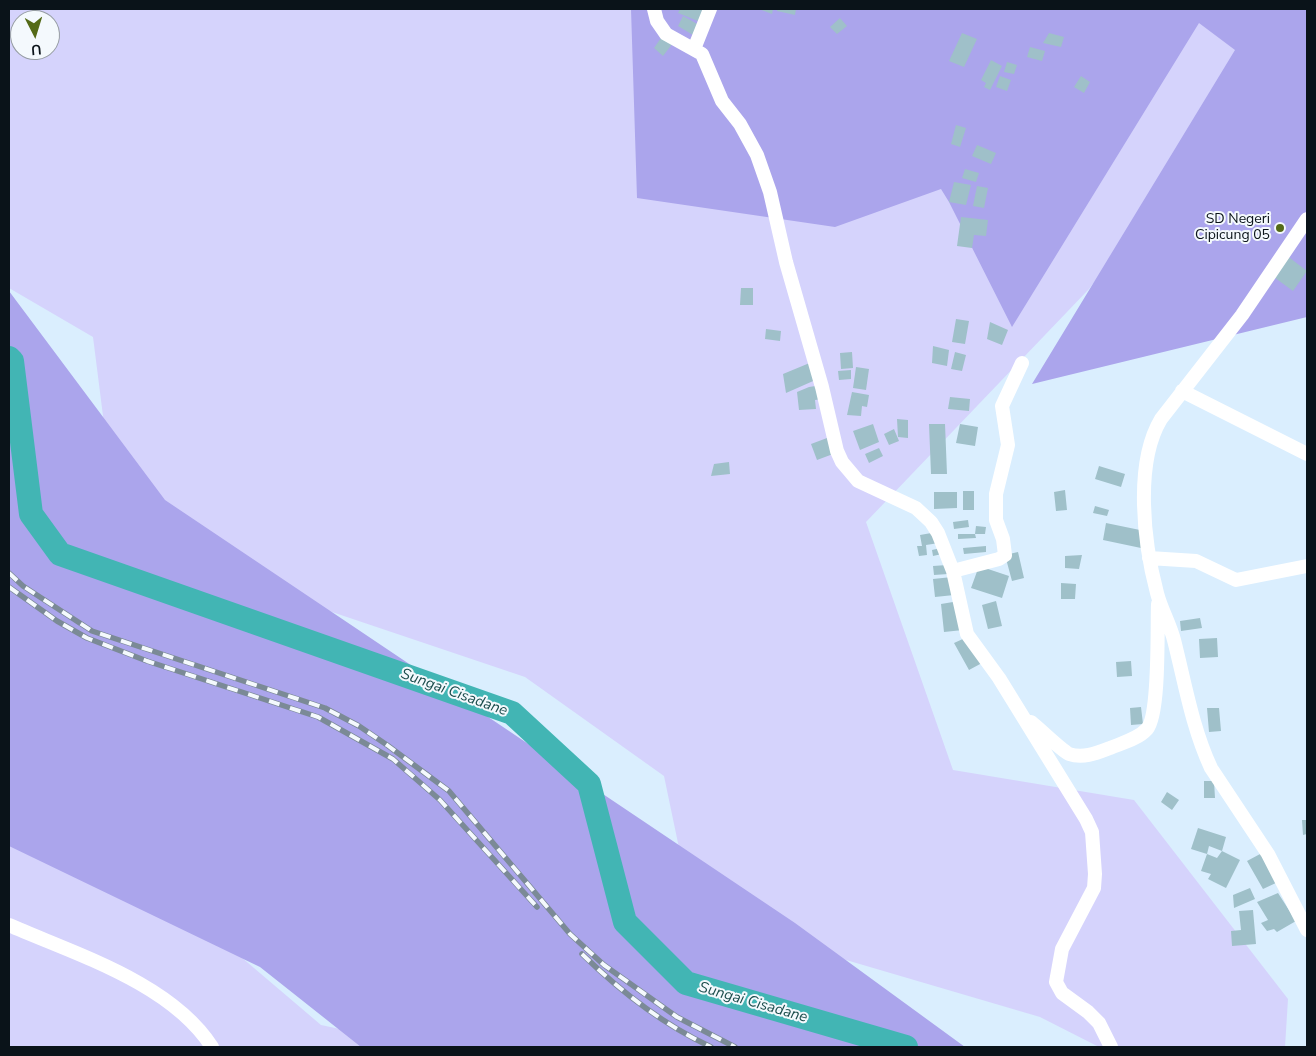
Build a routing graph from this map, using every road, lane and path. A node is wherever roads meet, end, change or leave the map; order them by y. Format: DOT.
graph roads {
  1 [pos="654,9"];
  2 [pos="710,9"];
  3 [pos="694,48"];
  4 [pos="1307,219"];
  5 [pos="1022,363"];
  6 [pos="1182,392"];
  7 [pos="1307,454"];
  8 [pos="1149,558"];
  9 [pos="1307,566"];
  10 [pos="953,571"];
  11 [pos="1158,596"];
  12 [pos="1023,717"];
  13 [pos="9,925"];
  14 [pos="1307,930"];
  15 [pos="212,1047"];
  16 [pos="1111,1047"];
  1 -- 3 [label="street"];
  2 -- 3 [label="street"];
  3 -- 10 [label="street"];
  4 -- 6 [label="street"];
  5 -- 10 [label="street"];
  6 -- 7 [label="street"];
  6 -- 8 [label="street"];
  8 -- 9 [label="street"];
  8 -- 11 [label="street"];
  10 -- 12 [label="street"];
  11 -- 12 [label="street"];
  11 -- 14 [label="street"];
  12 -- 16 [label="street"];
  13 -- 15 [label="street"];
}
